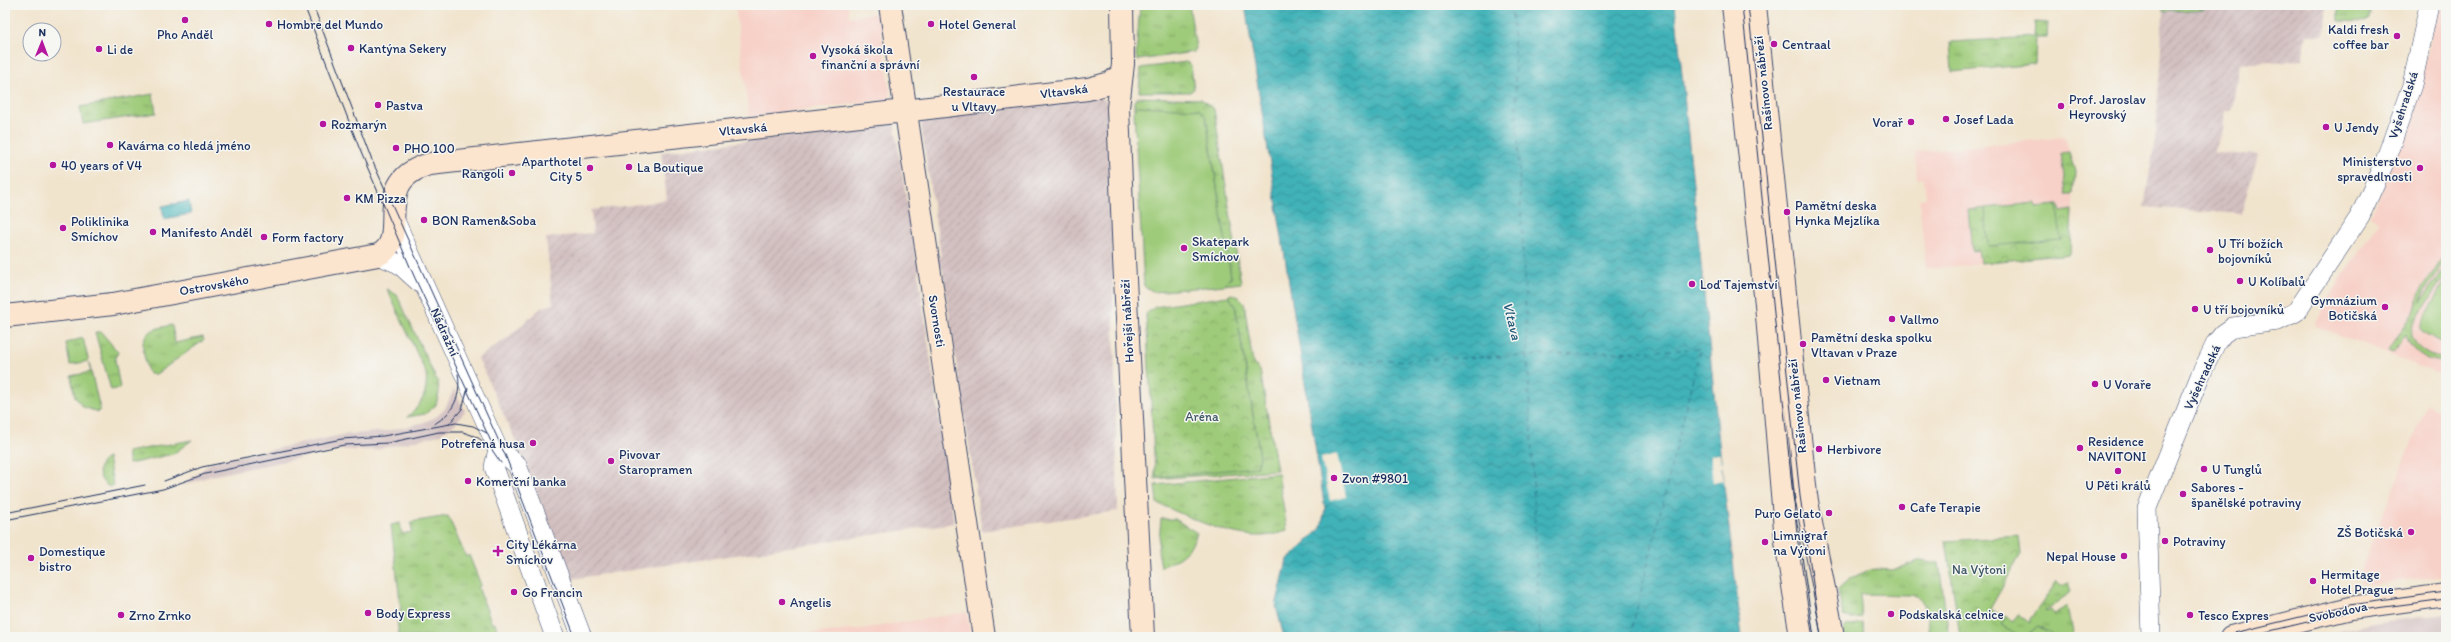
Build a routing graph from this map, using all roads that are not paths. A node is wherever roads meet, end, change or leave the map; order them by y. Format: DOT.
graph roads {
  1 [pos="890,5"];
  2 [pos="1122,5"];
  3 [pos="1733,5"];
  4 [pos="1755,5"];
  5 [pos="2429,5"];
  6 [pos="1122,74"];
  7 [pos="904,110"];
  8 [pos="393,216"];
  9 [pos="378,255"];
  10 [pos="426,289"];
  11 [pos="5,316"];
  12 [pos="498,449"];
  13 [pos="2446,596"];
  14 [pos="555,637"];
  15 [pos="582,637"];
  16 [pos="984,637"];
  17 [pos="1143,637"];
  18 [pos="1801,637"];
  19 [pos="1833,637"];
  20 [pos="2151,637"];
  21 [pos="2231,637"];
  1 -- 7 [label="main road, Svornosti"];
  2 -- 6 [label="main road, Hořejší nábřeží"];
  3 -- 18 [label="main road, Rašínovo nábřeží"];
  4 -- 19 [label="main road, Rašínovo nábřeží"];
  5 -- 20 [label="street, Vyšehradská"];
  6 -- 7 [label="main road, Vltavská"];
  6 -- 17 [label="main road, Hořejší nábřeží"];
  7 -- 8 [label="main road, Vltavská"];
  7 -- 16 [label="main road, Svornosti"];
  8 -- 9 [label="main road"];
  8 -- 10 [label="street, Nádražní"];
  9 -- 10 [label="street"];
  9 -- 11 [label="main road, Ostrovského"];
  10 -- 12 [label="street, Nádražní"];
  12 -- 14 [label="street"];
  12 -- 15 [label="street, Nádražní"];
  13 -- 21 [label="main road, Svobodova"];
}
